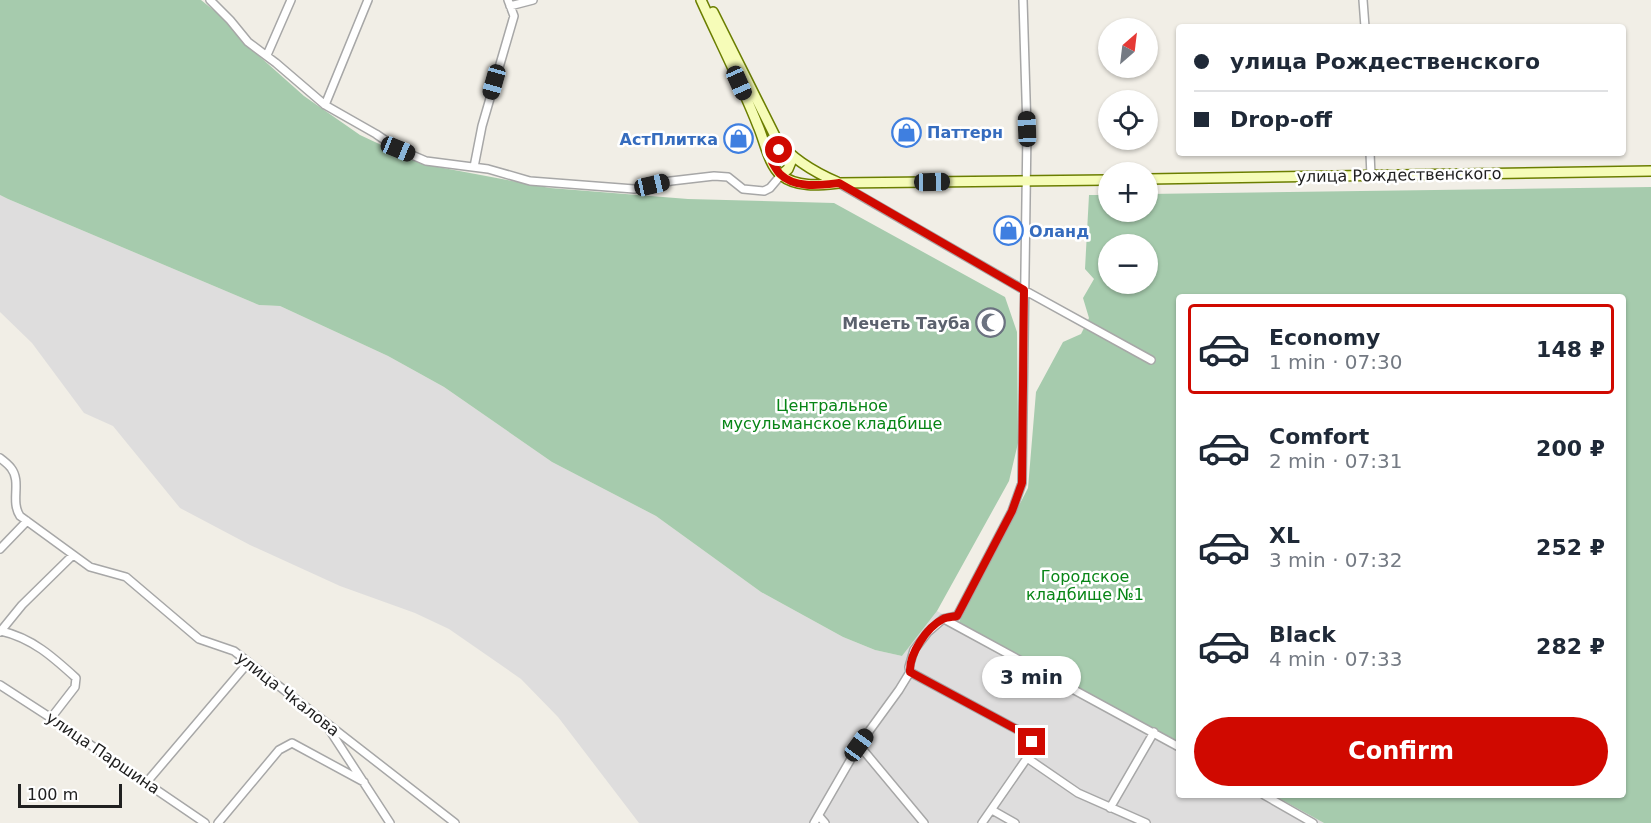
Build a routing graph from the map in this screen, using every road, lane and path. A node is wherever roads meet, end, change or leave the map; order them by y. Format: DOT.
graph roads {
  1 [pos="210,0"];
  2 [pos="291,0"];
  3 [pos="368,0"];
  4 [pos="533,0"];
  5 [pos="701,0"];
  6 [pos="707,0"];
  7 [pos="1023,0"];
  8 [pos="1363,0"];
  9 [pos="509,3"];
  10 [pos="1365,24"];
  11 [pos="267,55"];
  12 [pos="325,105"];
  13 [pos="789,154"];
  14 [pos="1370,156"];
  15 [pos="772,162"];
  16 [pos="474,167"];
  17 [pos="1651,171"];
  18 [pos="781,175"];
  19 [pos="1371,176"];
  20 [pos="1158,179"];
  21 [pos="1098,180"];
  22 [pos="1026,182"];
  23 [pos="839,183"];
  24 [pos="1024,290"];
  25 [pos="1151,360"];
  26 [pos="1,461"];
  27 [pos="27,521"];
  28 [pos="0,549"];
  29 [pos="73,555"];
  30 [pos="943,619"];
  31 [pos="0,631"];
  32 [pos="248,663"];
  33 [pos="910,672"];
  34 [pos="0,685"];
  35 [pos="51,718"];
  36 [pos="324,721"];
  37 [pos="1154,732"];
  38 [pos="859,745"];
  39 [pos="1176,745"];
  40 [pos="1027,758"];
  41 [pos="364,782"];
  42 [pos="146,783"];
  43 [pos="1269,798"];
  44 [pos="1110,808"];
  45 [pos="992,810"];
  46 [pos="816,820"];
  47 [pos="205,823"];
  48 [pos="218,823"];
  49 [pos="390,823"];
  50 [pos="455,823"];
  51 [pos="825,823"];
  52 [pos="924,823"];
  53 [pos="982,823"];
  54 [pos="1015,823"];
  55 [pos="1146,823"];
  56 [pos="1313,823"];
  1 -- 11 [label="street"];
  2 -- 11 [label="street"];
  3 -- 12 [label="street"];
  4 -- 9 [label="street"];
  5 -- 15 [label="main road"];
  6 -- 13 [label="main road"];
  7 -- 22 [label="street"];
  8 -- 10 [label="street"];
  9 -- 16 [label="street"];
  11 -- 12 [label="street"];
  12 -- 16 [label="street"];
  13 -- 15 [label="main road"];
  13 -- 18 [label="main road"];
  13 -- 23 [label="main road"];
  14 -- 19 [label="street"];
  15 -- 18 [label="main road"];
  16 -- 18 [label="street"];
  17 -- 19 [label="main road, улица Рождественского"];
  18 -- 23 [label="main road"];
  19 -- 20 [label="main road, улица Рождественского"];
  21 -- 22 [label="main road"];
  22 -- 23 [label="main road"];
  22 -- 24 [label="street"];
  23 -- 24 [label="street"];
  24 -- 25 [label="street"];
  24 -- 30 [label="street"];
  26 -- 27 [label="street, улица Чкалова"];
  27 -- 28 [label="street"];
  27 -- 29 [label="street, улица Чкалова"];
  29 -- 31 [label="street"];
  29 -- 32 [label="street, улица Чкалова"];
  30 -- 33 [label="street"];
  30 -- 37 [label="street"];
  31 -- 35 [label="street"];
  32 -- 36 [label="street, улица Чкалова"];
  32 -- 42 [label="street"];
  33 -- 38 [label="street"];
  33 -- 40 [label="street"];
  34 -- 35 [label="street, улица Паршина"];
  35 -- 42 [label="street, улица Паршина"];
  36 -- 41 [label="street"];
  36 -- 50 [label="street, улица Чкалова"];
  37 -- 39 [label="street"];
  37 -- 44 [label="street"];
  38 -- 46 [label="street"];
  38 -- 52 [label="street"];
  40 -- 44 [label="street"];
  40 -- 45 [label="street"];
  41 -- 48 [label="street"];
  41 -- 49 [label="street"];
  42 -- 47 [label="street, улица Паршина"];
  43 -- 56 [label="street"];
  44 -- 55 [label="street"];
  45 -- 53 [label="street"];
  45 -- 54 [label="street"];
  46 -- 51 [label="street"];
}
